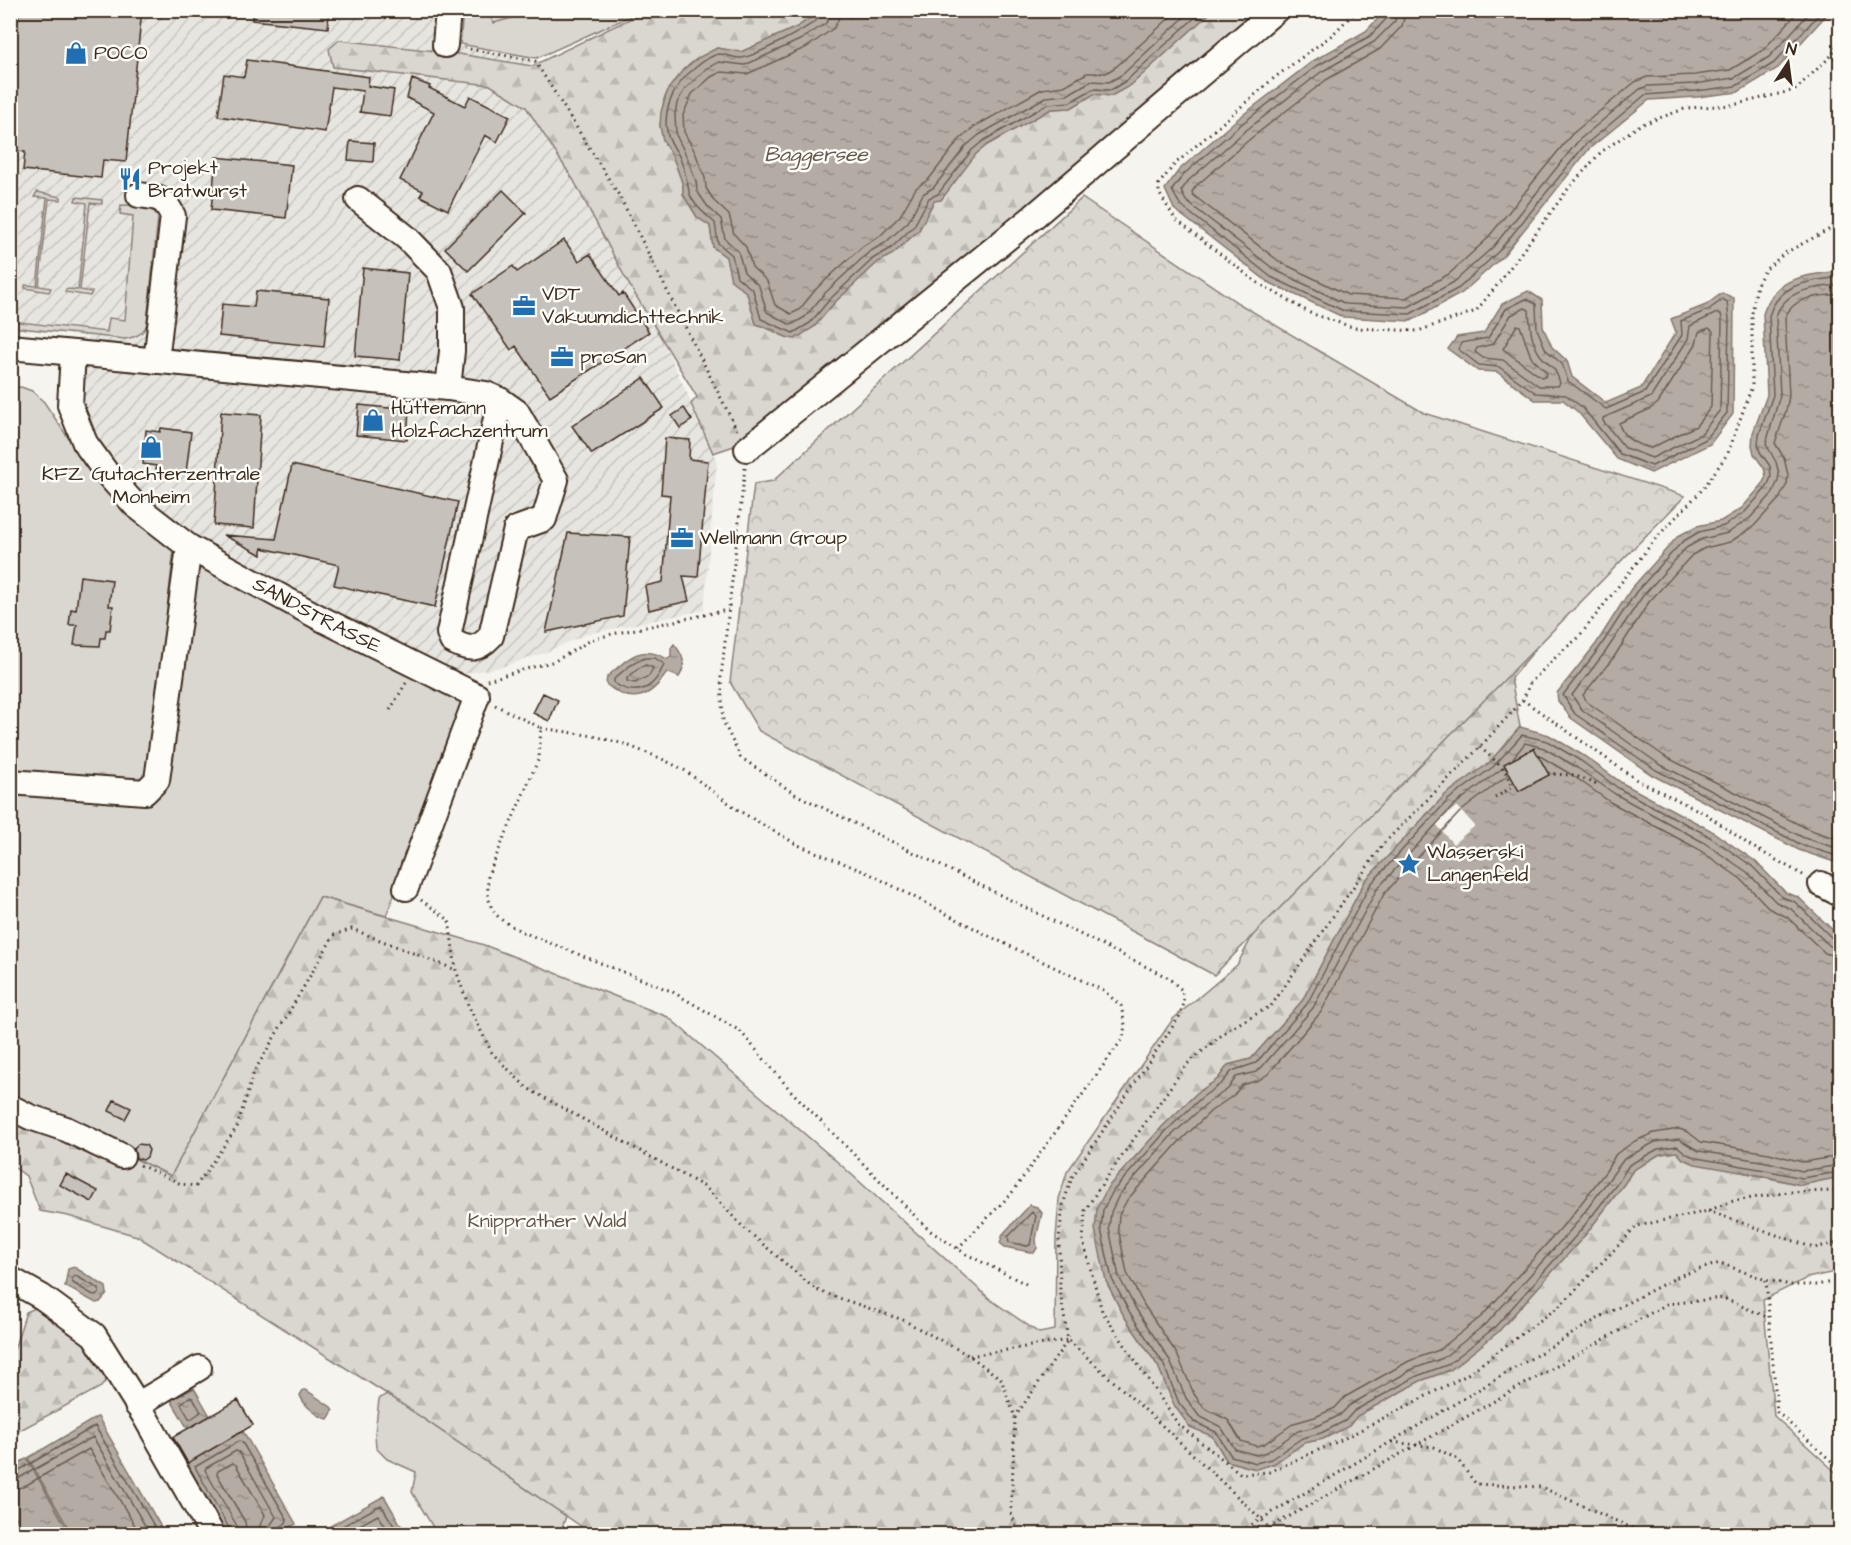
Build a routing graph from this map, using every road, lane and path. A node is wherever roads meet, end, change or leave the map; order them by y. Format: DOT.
graph roads {
  1 [pos="448,10"];
  2 [pos="1276,10"];
  3 [pos="1357,10"];
  4 [pos="1840,34"];
  5 [pos="445,45"];
  6 [pos="1833,54"];
  7 [pos="1840,71"];
  8 [pos="140,195"];
  9 [pos="358,199"];
  10 [pos="1840,221"];
  11 [pos="10,347"];
  12 [pos="73,353"];
  13 [pos="156,361"];
  14 [pos="448,388"];
  15 [pos="500,400"];
  16 [pos="747,449"];
  17 [pos="189,547"];
  18 [pos="728,610"];
  19 [pos="402,692"];
  20 [pos="468,692"];
  21 [pos="1523,700"];
  22 [pos="390,711"];
  23 [pos="541,728"];
  24 [pos="1480,747"];
  25 [pos="1548,774"];
  26 [pos="10,782"];
  27 [pos="1597,784"];
  28 [pos="1495,798"];
  29 [pos="406,888"];
  30 [pos="1831,889"];
  31 [pos="456,970"];
  32 [pos="10,1107"];
  33 [pos="122,1156"];
  34 [pos="1840,1191"];
  35 [pos="1708,1211"];
  36 [pos="1840,1242"];
  37 [pos="958,1248"];
  38 [pos="10,1279"];
  39 [pos="1766,1280"];
  40 [pos="1840,1280"];
  41 [pos="1026,1284"];
  42 [pos="1769,1318"];
  43 [pos="1068,1341"];
  44 [pos="970,1356"];
  45 [pos="199,1368"];
  46 [pos="137,1405"];
  47 [pos="1015,1418"];
  48 [pos="1390,1442"];
  49 [pos="1419,1445"];
  50 [pos="1840,1469"];
  51 [pos="1262,1519"];
  52 [pos="1269,1528"];
  53 [pos="212,1534"];
  54 [pos="1018,1534"];
  55 [pos="1236,1534"];
  56 [pos="1258,1534"];
  57 [pos="1274,1534"];
  58 [pos="1645,1534"];
  1 -- 5 [label="street"];
  2 -- 16 [label="street"];
  3 -- 6 [label="path"];
  4 -- 6 [label="path"];
  5 -- 16 [label="path"];
  6 -- 7 [label="path"];
  8 -- 13 [label="street"];
  9 -- 14 [label="street"];
  10 -- 21 [label="path"];
  11 -- 12 [label="street"];
  12 -- 13 [label="street"];
  12 -- 17 [label="street, SANDSTRASSE"];
  13 -- 14 [label="street"];
  14 -- 15 [label="street"];
  15 -- 15 [label="street"];
  16 -- 18 [label="path"];
  17 -- 20 [label="street, SANDSTRASSE"];
  17 -- 26 [label="street"];
  18 -- 20 [label="path"];
  18 -- 43 [label="path"];
  19 -- 22 [label="path"];
  20 -- 23 [label="path"];
  20 -- 29 [label="street"];
  21 -- 24 [label="path"];
  21 -- 30 [label="path"];
  23 -- 37 [label="path"];
  23 -- 37 [label="path"];
  24 -- 28 [label="path"];
  24 -- 35 [label="path"];
  25 -- 27 [label="path"];
  29 -- 31 [label="path"];
  31 -- 33 [label="path"];
  31 -- 44 [label="path"];
  32 -- 33 [label="street"];
  34 -- 35 [label="path"];
  35 -- 36 [label="path"];
  37 -- 41 [label="path"];
  38 -- 46 [label="street"];
  39 -- 40 [label="path"];
  39 -- 42 [label="path"];
  39 -- 48 [label="path"];
  42 -- 49 [label="path"];
  42 -- 50 [label="path"];
  43 -- 44 [label="path"];
  43 -- 47 [label="path"];
  43 -- 51 [label="path"];
  44 -- 47 [label="path"];
  45 -- 46 [label="street"];
  46 -- 53 [label="street"];
  47 -- 54 [label="path"];
  48 -- 49 [label="path"];
  48 -- 51 [label="path"];
  49 -- 52 [label="path"];
  49 -- 58 [label="path"];
  51 -- 52 [label="path"];
  51 -- 55 [label="path"];
  52 -- 56 [label="path"];
  52 -- 57 [label="path"];
}
